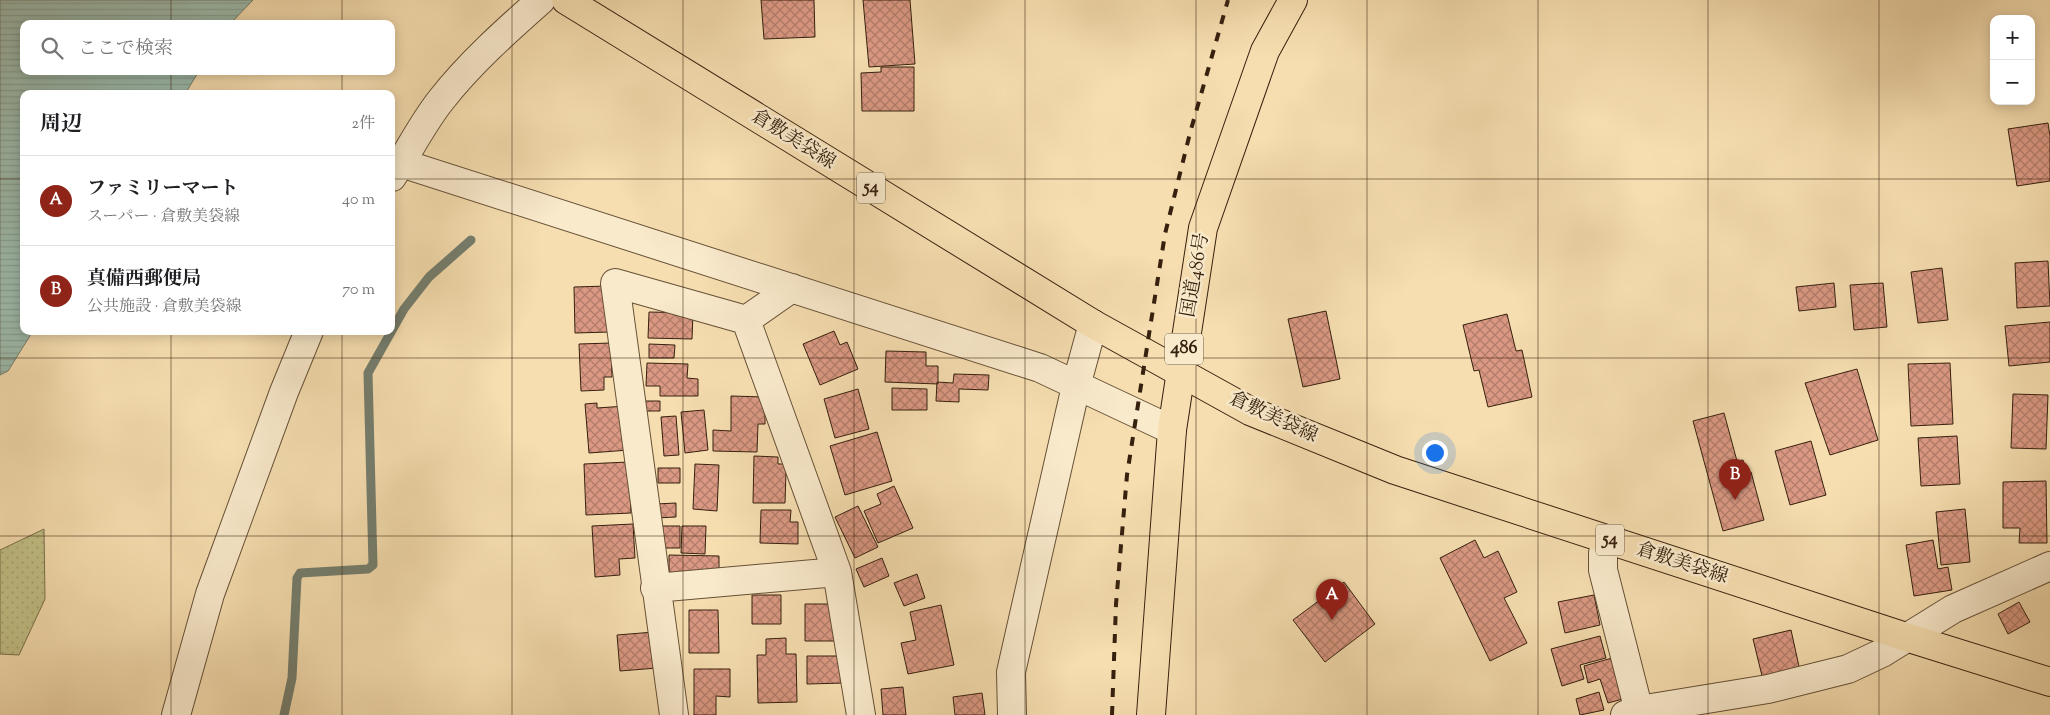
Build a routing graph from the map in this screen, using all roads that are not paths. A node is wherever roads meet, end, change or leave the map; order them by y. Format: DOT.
graph roads {
  1 [pos="541,0"];
  2 [pos="566,0"];
  3 [pos="1293,0"];
  4 [pos="396,171"];
  5 [pos="792,288"];
  6 [pos="746,320"];
  7 [pos="1093,324"];
  8 [pos="307,335"];
  9 [pos="1180,371"];
  10 [pos="1076,386"];
  11 [pos="1172,430"];
  12 [pos="1607,539"];
  13 [pos="2050,566"];
  14 [pos="837,572"];
  15 [pos="655,588"];
  16 [pos="1909,638"];
  17 [pos="2050,682"];
  18 [pos="1635,713"];
  19 [pos="176,715"];
  20 [pos="674,715"];
  21 [pos="861,715"];
  22 [pos="1012,715"];
  23 [pos="1151,715"];
  1 -- 4 [label="street"];
  2 -- 7 [label="main road, 倉敷美袋線 / 54"];
  3 -- 9 [label="main road, 国道486号 / 486"];
  4 -- 5 [label="street"];
  5 -- 6 [label="street"];
  5 -- 10 [label="street"];
  6 -- 14 [label="street"];
  6 -- 15 [label="street"];
  7 -- 9 [label="main road, 倉敷美袋線 / 54"];
  7 -- 10 [label="street"];
  8 -- 19 [label="street"];
  9 -- 11 [label="main road, 国道486号 / 486"];
  9 -- 12 [label="main road, 倉敷美袋線 / 54"];
  10 -- 11 [label="street"];
  10 -- 22 [label="street"];
  11 -- 23 [label="main road, 国道486号 / 486"];
  12 -- 16 [label="main road, 倉敷美袋線 / 54"];
  12 -- 18 [label="street"];
  13 -- 16 [label="street"];
  14 -- 15 [label="street"];
  14 -- 21 [label="street"];
  15 -- 20 [label="street"];
  16 -- 17 [label="main road, 倉敷美袋線 / 54"];
  16 -- 18 [label="street"];
}
